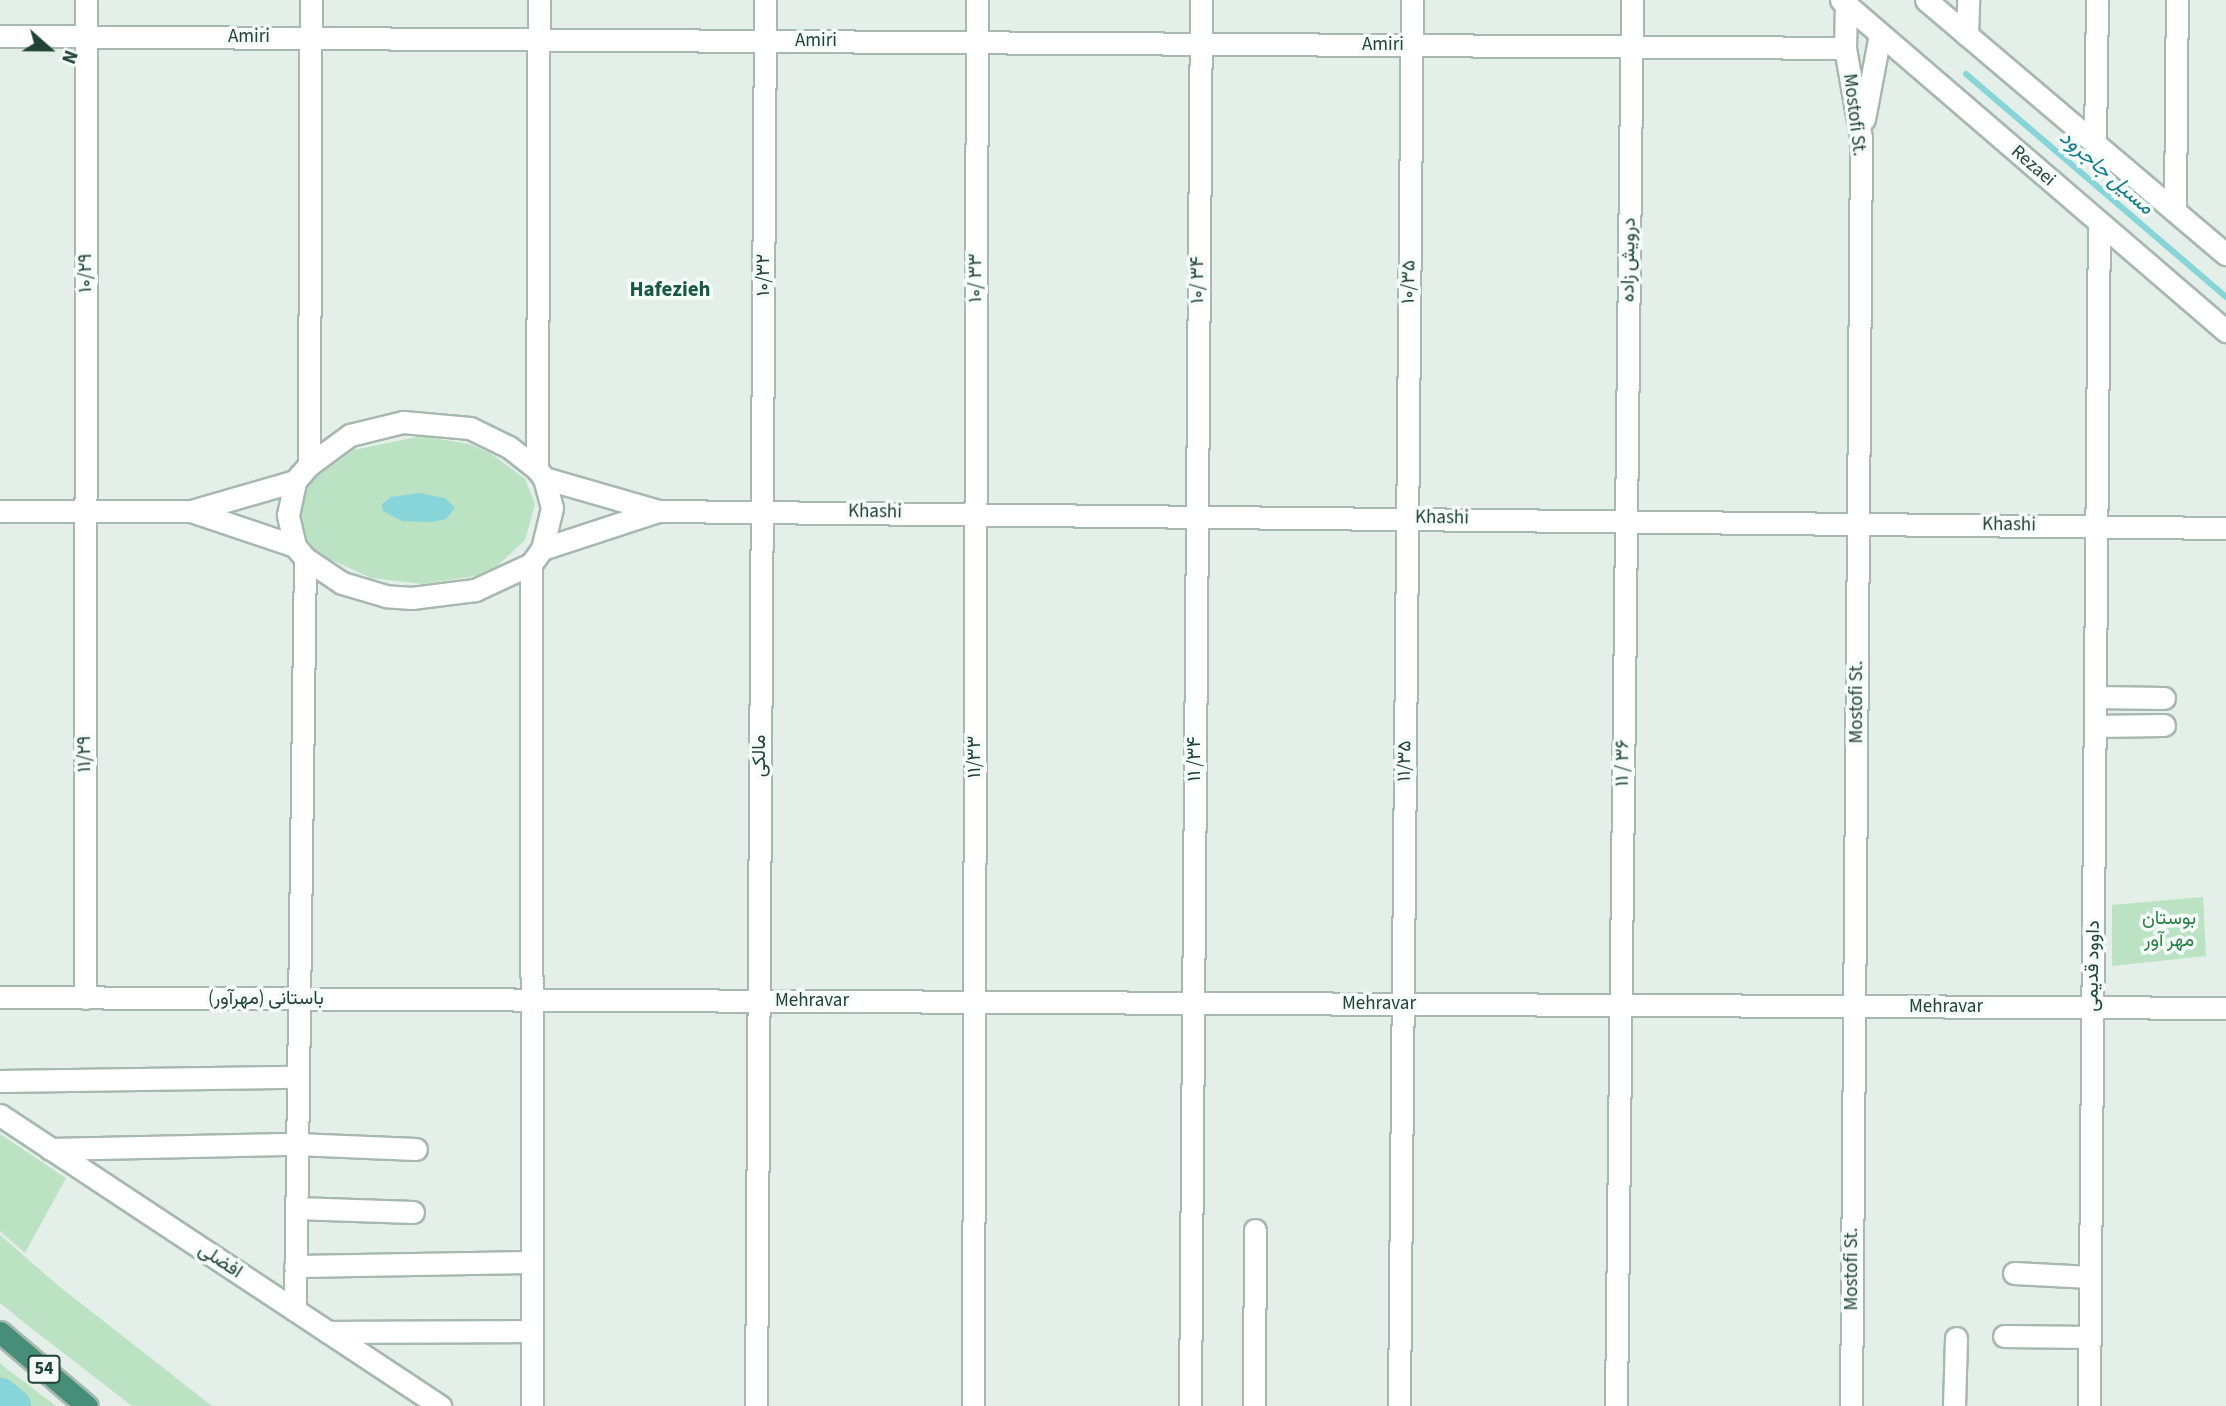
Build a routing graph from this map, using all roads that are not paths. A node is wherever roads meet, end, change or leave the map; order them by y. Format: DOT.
graph roads {
  1 [pos="86,0"];
  2 [pos="311,0"];
  3 [pos="539,0"];
  4 [pos="765,0"];
  5 [pos="977,0"];
  6 [pos="1201,0"];
  7 [pos="1412,0"];
  8 [pos="1632,0"];
  9 [pos="1926,0"];
  10 [pos="1968,0"];
  11 [pos="2097,0"];
  12 [pos="2177,0"];
  13 [pos="1844,1"];
  14 [pos="1880,34"];
  15 [pos="1967,35"];
  16 [pos="0,36"];
  17 [pos="86,36"];
  18 [pos="311,37"];
  19 [pos="539,39"];
  20 [pos="765,41"];
  21 [pos="977,42"];
  22 [pos="1200,44"];
  23 [pos="1412,45"];
  24 [pos="1632,47"];
  25 [pos="1845,48"];
  26 [pos="1861,138"];
  27 [pos="2095,143"];
  28 [pos="2175,211"];
  29 [pos="2099,224"];
  30 [pos="2226,254"];
  31 [pos="2226,331"];
  32 [pos="309,464"];
  33 [pos="541,474"];
  34 [pos="295,481"];
  35 [pos="85,510"];
  36 [pos="762,510"];
  37 [pos="0,511"];
  38 [pos="191,511"];
  39 [pos="658,511"];
  40 [pos="976,513"];
  41 [pos="1197,515"];
  42 [pos="1407,518"];
  43 [pos="1626,521"];
  44 [pos="1858,524"];
  45 [pos="2097,526"];
  46 [pos="2226,528"];
  47 [pos="300,552"];
  48 [pos="536,556"];
  49 [pos="2095,697"];
  50 [pos="2164,698"];
  51 [pos="2164,725"];
  52 [pos="2095,726"];
  53 [pos="0,997"];
  54 [pos="85,998"];
  55 [pos="298,999"];
  56 [pos="531,1000"];
  57 [pos="758,1001"];
  58 [pos="974,1002"];
  59 [pos="1193,1003"];
  60 [pos="1402,1004"];
  61 [pos="1620,1005"];
  62 [pos="1855,1006"];
  63 [pos="2092,1007"];
  64 [pos="2226,1008"];
  65 [pos="297,1077"];
  66 [pos="0,1081"];
  67 [pos="0,1115"];
  68 [pos="296,1144"];
  69 [pos="50,1149"];
  70 [pos="416,1149"];
  71 [pos="296,1208"];
  72 [pos="413,1212"];
  73 [pos="1255,1230"];
  74 [pos="532,1262"];
  75 [pos="295,1266"];
  76 [pos="2014,1273"];
  77 [pos="2090,1277"];
  78 [pos="295,1310"];
  79 [pos="532,1331"];
  80 [pos="0,1332"];
  81 [pos="327,1332"];
  82 [pos="2004,1336"];
  83 [pos="2090,1337"];
  84 [pos="1956,1338"];
  85 [pos="88,1406"];
  86 [pos="440,1406"];
  87 [pos="532,1406"];
  88 [pos="756,1406"];
  89 [pos="973,1406"];
  90 [pos="1190,1406"];
  91 [pos="1254,1406"];
  92 [pos="1399,1406"];
  93 [pos="1616,1406"];
  94 [pos="1851,1406"];
  95 [pos="1954,1406"];
  96 [pos="2089,1406"];
  1 -- 17 [label="street, ۱۰/۲۹"];
  2 -- 18 [label="street"];
  3 -- 19 [label="street"];
  4 -- 20 [label="street, ۱۰/۳۲"];
  5 -- 21 [label="street, ۱۰/ ۳۳"];
  6 -- 22 [label="street, ۱۰/ ۳۴"];
  7 -- 23 [label="street, ۱۰/۳۵"];
  8 -- 24 [label="street, درویش زاده"];
  9 -- 15 [label="street"];
  10 -- 15 [label="street"];
  11 -- 27 [label="street"];
  12 -- 28 [label="street"];
  13 -- 14 [label="street, Rezaei"];
  13 -- 25 [label="street, Mostofi St."];
  14 -- 26 [label="street"];
  14 -- 29 [label="street, Rezaei"];
  15 -- 27 [label="street"];
  16 -- 17 [label="street, Amiri"];
  17 -- 18 [label="street, Amiri"];
  17 -- 35 [label="street, ۱۰/۲۹"];
  18 -- 19 [label="street, Amiri"];
  18 -- 32 [label="street"];
  19 -- 20 [label="street, Amiri"];
  19 -- 33 [label="street"];
  20 -- 21 [label="street, Amiri"];
  20 -- 36 [label="street, ۱۰/۳۲"];
  21 -- 22 [label="street, Amiri"];
  21 -- 40 [label="street, ۱۰/ ۳۳"];
  22 -- 23 [label="street, Amiri"];
  22 -- 41 [label="street, ۱۰/ ۳۴"];
  23 -- 24 [label="street, Amiri"];
  23 -- 42 [label="street, ۱۰/۳۵"];
  24 -- 25 [label="street, Amiri"];
  24 -- 43 [label="street, درویش زاده"];
  25 -- 26 [label="street, Mostofi St."];
  26 -- 44 [label="street, Mostofi St."];
  27 -- 28 [label="street"];
  28 -- 30 [label="street"];
  29 -- 31 [label="street, Rezaei"];
  29 -- 45 [label="street, داوود قدیمی"];
  32 -- 33 [label="street"];
  32 -- 34 [label="street"];
  33 -- 39 [label="street, Khashi"];
  33 -- 48 [label="street"];
  34 -- 38 [label="street"];
  34 -- 47 [label="street"];
  35 -- 37 [label="street"];
  35 -- 38 [label="street"];
  35 -- 54 [label="street, ۱۱/۲۹"];
  36 -- 39 [label="street, Khashi"];
  36 -- 40 [label="street, Khashi"];
  36 -- 57 [label="street, مالکی"];
  38 -- 47 [label="street"];
  39 -- 48 [label="street, Khashi"];
  40 -- 41 [label="street, Khashi"];
  40 -- 58 [label="street, ۱۱/۳۳"];
  41 -- 42 [label="street, Khashi"];
  41 -- 59 [label="street, ۱۱ /۳۴"];
  42 -- 43 [label="street, Khashi"];
  42 -- 60 [label="street, ۱۱/۳۵"];
  43 -- 44 [label="street, Khashi"];
  43 -- 61 [label="street, ۱۱ / ۳۶"];
  44 -- 45 [label="street, Khashi"];
  44 -- 62 [label="street, Mostofi St."];
  45 -- 46 [label="street, Khashi"];
  45 -- 49 [label="street, داوود قدیمی"];
  47 -- 48 [label="street"];
  47 -- 55 [label="street"];
  48 -- 56 [label="street"];
  49 -- 50 [label="street"];
  49 -- 52 [label="street, داوود قدیمی"];
  51 -- 52 [label="street"];
  52 -- 63 [label="street, داوود قدیمی"];
  53 -- 54 [label="street, باستانی (مهرآور)"];
  54 -- 55 [label="street, باستانی (مهرآور)"];
  55 -- 56 [label="street, باستانی (مهرآور)"];
  55 -- 65 [label="street"];
  56 -- 57 [label="street, Mehravar"];
  56 -- 74 [label="street"];
  57 -- 58 [label="street, Mehravar"];
  57 -- 88 [label="street, مالکی"];
  58 -- 59 [label="street, Mehravar"];
  58 -- 89 [label="street, ۱۱/۳۳"];
  59 -- 60 [label="street, Mehravar"];
  59 -- 90 [label="street, ۱۱ /۳۴"];
  60 -- 61 [label="street, Mehravar"];
  60 -- 92 [label="street, ۱۱/۳۵"];
  61 -- 62 [label="street, Mehravar"];
  61 -- 93 [label="street, ۱۱ / ۳۶"];
  62 -- 63 [label="street, Mehravar"];
  62 -- 94 [label="street, Mostofi St."];
  63 -- 64 [label="street, Mehravar"];
  63 -- 77 [label="street, داوود قدیمی"];
  65 -- 66 [label="street"];
  65 -- 68 [label="street"];
  67 -- 69 [label="street, افضلی"];
  68 -- 69 [label="street"];
  68 -- 70 [label="street"];
  68 -- 71 [label="street"];
  69 -- 78 [label="street, افضلی"];
  71 -- 72 [label="street"];
  71 -- 75 [label="street"];
  73 -- 91 [label="street"];
  74 -- 75 [label="street"];
  74 -- 79 [label="street"];
  75 -- 78 [label="street"];
  76 -- 77 [label="street"];
  77 -- 83 [label="street, داوود قدیمی"];
  78 -- 81 [label="street, افضلی"];
  79 -- 81 [label="street"];
  79 -- 87 [label="street"];
  80 -- 85 [label="highway, 54"];
  81 -- 86 [label="street, افضلی"];
  82 -- 83 [label="street"];
  83 -- 96 [label="street, داوود قدیمی"];
  84 -- 95 [label="street"];
}
